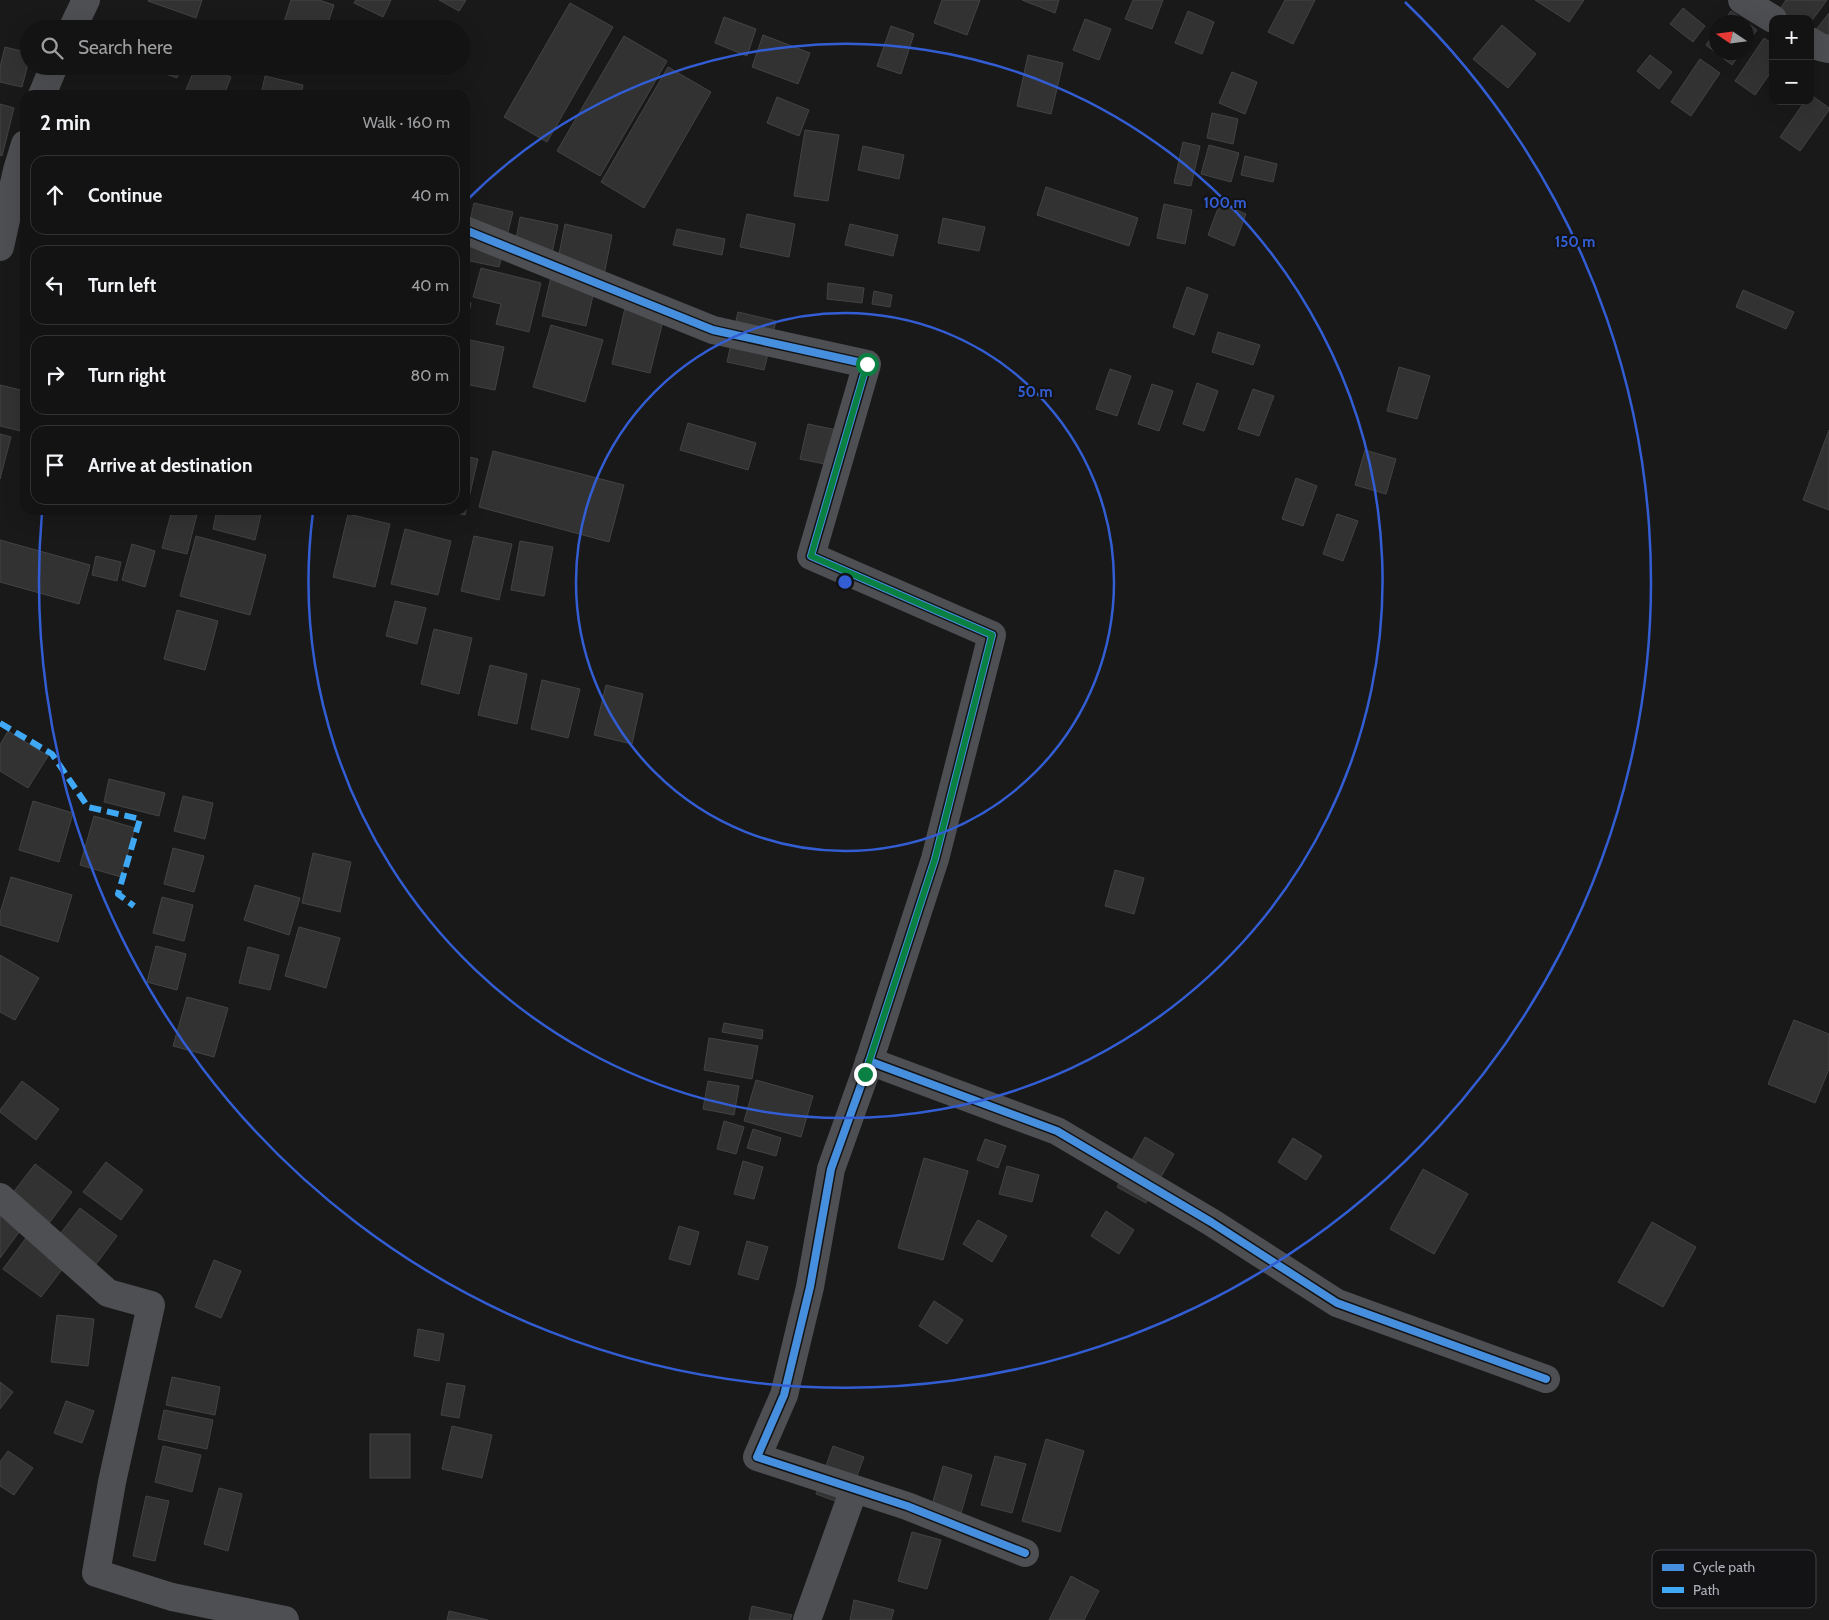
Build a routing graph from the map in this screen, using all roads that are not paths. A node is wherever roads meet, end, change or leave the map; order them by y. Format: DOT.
graph roads {
  1 [pos="86,0"];
  2 [pos="1742,0"];
  3 [pos="1769,17"];
  4 [pos="76,20"];
  5 [pos="1814,43"];
  6 [pos="1829,49"];
  7 [pos="50,75"];
  8 [pos="44,90"];
  9 [pos="20,174"];
  10 [pos="470,232"];
  11 [pos="0,247"];
  12 [pos="869,1061"];
  13 [pos="0,1198"];
  14 [pos="1546,1379"];
  15 [pos="854,1489"];
  16 [pos="1025,1553"];
  17 [pos="285,1620"];
  18 [pos="807,1620"];
  1 -- 4 [label="street"];
  2 -- 3 [label="street"];
  5 -- 6 [label="street"];
  7 -- 8 [label="street"];
  9 -- 11 [label="street"];
  10 -- 12 [label="street"];
  12 -- 14 [label="street"];
  12 -- 15 [label="street"];
  13 -- 17 [label="street"];
  15 -- 16 [label="street"];
  15 -- 18 [label="street"];
}
